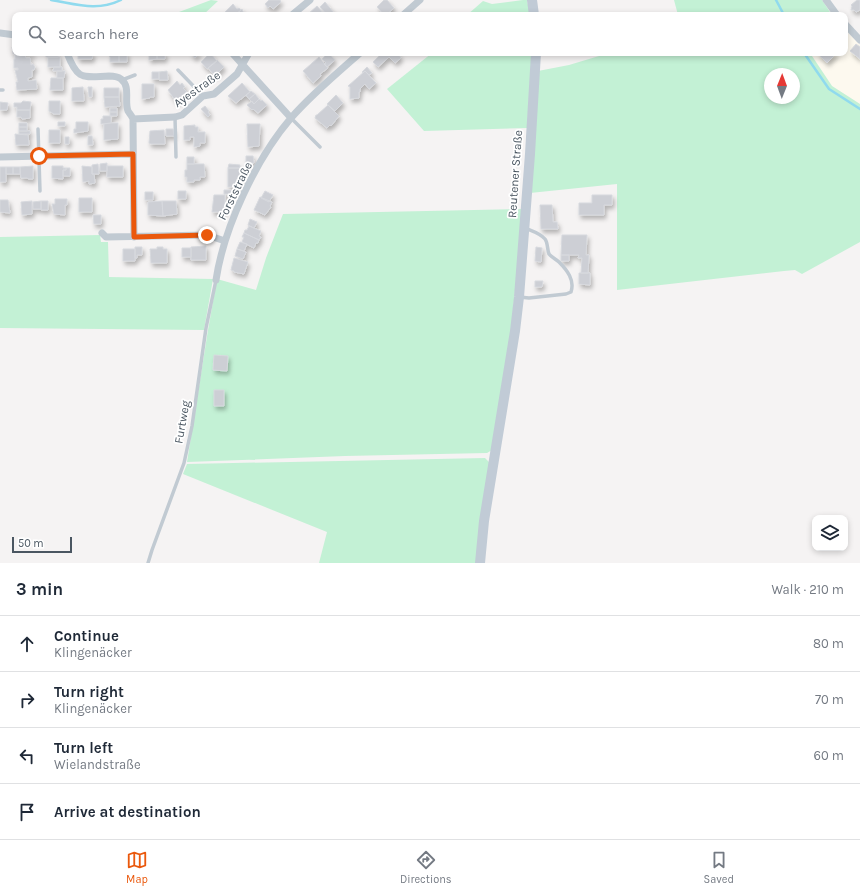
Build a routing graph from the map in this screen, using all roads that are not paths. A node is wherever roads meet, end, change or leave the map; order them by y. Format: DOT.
graph roads {
  1 [pos="310,0"];
  2 [pos="420,0"];
  3 [pos="532,0"];
  4 [pos="826,0"];
  5 [pos="296,12"];
  6 [pos="406,12"];
  7 [pos="534,12"];
  8 [pos="835,12"];
  9 [pos="848,27"];
  10 [pos="0,34"];
  11 [pos="12,35"];
  12 [pos="860,40"];
  13 [pos="68,56"];
  14 [pos="235,56"];
  15 [pos="247,56"];
  16 [pos="357,56"];
  17 [pos="536,56"];
  18 [pos="243,64"];
  19 [pos="178,70"];
  20 [pos="135,75"];
  21 [pos="122,80"];
  22 [pos="203,96"];
  23 [pos="175,117"];
  24 [pos="133,118"];
  25 [pos="291,118"];
  26 [pos="38,129"];
  27 [pos="320,147"];
  28 [pos="133,154"];
  29 [pos="39,156"];
  30 [pos="0,157"];
  31 [pos="176,157"];
  32 [pos="40,191"];
  33 [pos="524,227"];
  34 [pos="102,233"];
  35 [pos="134,237"];
  36 [pos="225,241"];
  37 [pos="216,280"];
  38 [pos="519,297"];
  39 [pos="148,563"];
  40 [pos="480,563"];
  1 -- 5 [label="street"];
  2 -- 6 [label="street"];
  3 -- 7 [label="street"];
  4 -- 8 [label="street"];
  9 -- 12 [label="street"];
  10 -- 11 [label="street"];
  13 -- 21 [label="street"];
  14 -- 18 [label="street"];
  15 -- 18 [label="street, Ayestraße"];
  16 -- 25 [label="street, Forststraße"];
  17 -- 33 [label="street, Reutener Straße"];
  18 -- 22 [label="street, Ayestraße"];
  18 -- 25 [label="street"];
  19 -- 22 [label="lane"];
  20 -- 21 [label="lane"];
  21 -- 24 [label="street"];
  22 -- 23 [label="street, Ayestraße"];
  23 -- 24 [label="street, Ayestraße"];
  23 -- 31 [label="lane"];
  24 -- 28 [label="street"];
  25 -- 27 [label="lane"];
  25 -- 36 [label="street, Forststraße"];
  26 -- 29 [label="lane"];
  28 -- 29 [label="street"];
  28 -- 35 [label="street"];
  29 -- 30 [label="street"];
  29 -- 32 [label="lane"];
  33 -- 38 [label="street, Reutener Straße"];
  33 -- 38 [label="lane"];
  34 -- 35 [label="street"];
  35 -- 36 [label="street"];
  36 -- 37 [label="street, Forststraße"];
  37 -- 39 [label="lane, Furtweg"];
  38 -- 40 [label="street, Reutener Straße"];
}
